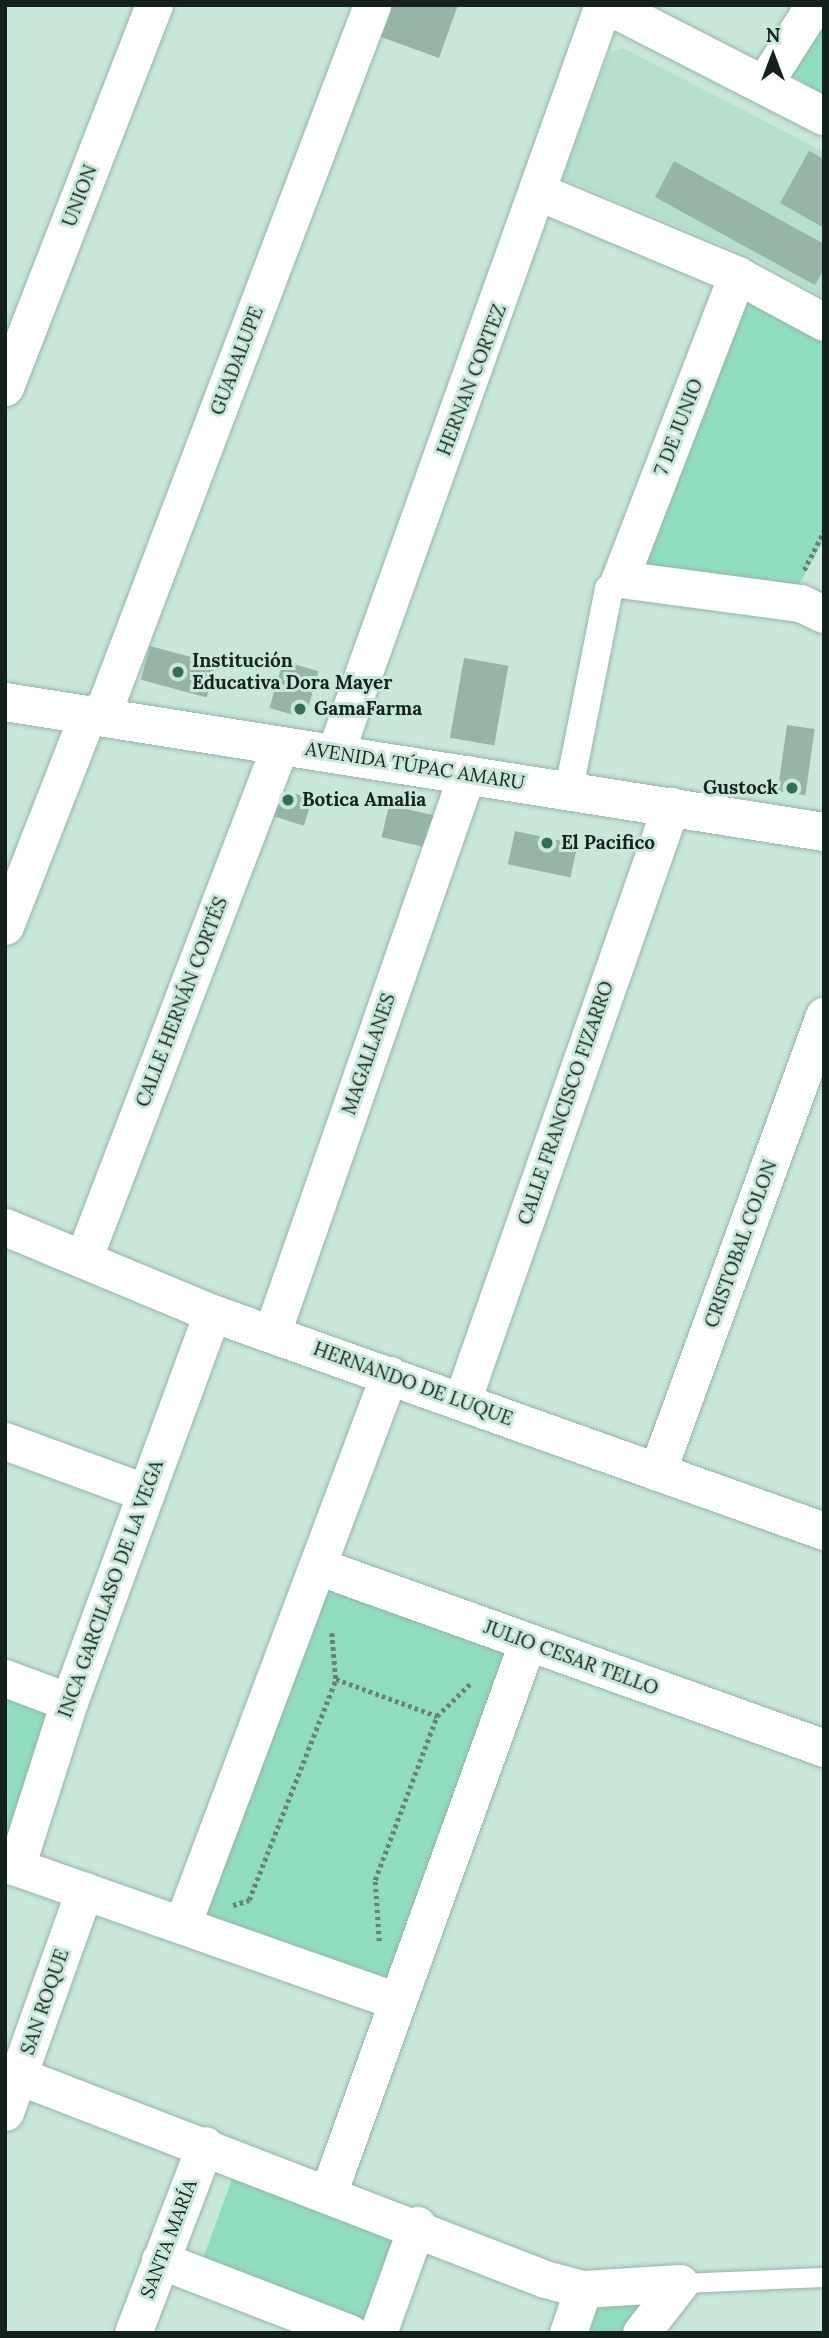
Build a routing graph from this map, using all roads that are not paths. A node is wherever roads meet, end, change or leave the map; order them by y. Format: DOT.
graph roads {
  1 [pos="154,5"];
  2 [pos="372,5"];
  3 [pos="605,5"];
  4 [pos="814,5"];
  5 [pos="763,85"];
  6 [pos="824,116"];
  7 [pos="539,192"];
  8 [pos="737,275"];
  9 [pos="824,322"];
  10 [pos="5,387"];
  11 [pos="621,579"];
  12 [pos="814,594"];
  13 [pos="5,702"];
  14 [pos="95,715"];
  15 [pos="281,746"];
  16 [pos="335,753"];
  17 [pos="467,775"];
  18 [pos="569,789"];
  19 [pos="671,806"];
  20 [pos="824,832"];
  21 [pos="5,926"];
  22 [pos="824,1016"];
  23 [pos="5,1227"];
  24 [pos="84,1257"];
  25 [pos="212,1314"];
  26 [pos="272,1333"];
  27 [pos="389,1375"];
  28 [pos="462,1401"];
  29 [pos="5,1441"];
  30 [pos="657,1472"];
  31 [pos="146,1493"];
  32 [pos="824,1531"];
  33 [pos="320,1567"];
  34 [pos="527,1643"];
  35 [pos="5,1678"];
  36 [pos="69,1702"];
  37 [pos="824,1748"];
  38 [pos="11,1865"];
  39 [pos="84,1891"];
  40 [pos="182,1925"];
  41 [pos="395,2000"];
  42 [pos="19,2076"];
  43 [pos="5,2112"];
  44 [pos="205,2145"];
  45 [pos="329,2191"];
  46 [pos="418,2225"];
  47 [pos="160,2260"];
  48 [pos="824,2277"];
  49 [pos="680,2284"];
  50 [pos="583,2289"];
  51 [pos="133,2333"];
  52 [pos="349,2333"];
  53 [pos="378,2333"];
  54 [pos="568,2333"];
  55 [pos="641,2333"];
  1 -- 10 [label="street, UNION"];
  2 -- 14 [label="street, GUADALUPE"];
  3 -- 5 [label="main road"];
  3 -- 7 [label="street, HERNAN CORTEZ"];
  4 -- 5 [label="street"];
  5 -- 6 [label="main road"];
  7 -- 8 [label="street"];
  7 -- 16 [label="street, HERNAN CORTEZ"];
  8 -- 9 [label="street"];
  8 -- 11 [label="street, 7 DE JUNIO"];
  11 -- 12 [label="street"];
  11 -- 18 [label="street"];
  13 -- 14 [label="main road, AVENIDA TÚPAC AMARU"];
  14 -- 15 [label="main road, AVENIDA TÚPAC AMARU"];
  14 -- 21 [label="street, GUADALUPE"];
  15 -- 16 [label="main road, AVENIDA TÚPAC AMARU"];
  15 -- 24 [label="street, CALLE HERNÁN CORTÉS"];
  16 -- 17 [label="main road, AVENIDA TÚPAC AMARU"];
  17 -- 18 [label="main road, AVENIDA TÚPAC AMARU"];
  17 -- 26 [label="street, MAGALLANES"];
  18 -- 19 [label="main road, AVENIDA TÚPAC AMARU"];
  19 -- 20 [label="main road, AVENIDA TÚPAC AMARU"];
  19 -- 28 [label="street, CALLE FRANCISCO FIZARRO"];
  22 -- 30 [label="street, CRISTOBAL COLON"];
  23 -- 24 [label="street, HERNANDO DE LUQUE"];
  24 -- 25 [label="street, HERNANDO DE LUQUE"];
  25 -- 26 [label="street, HERNANDO DE LUQUE"];
  25 -- 31 [label="street, INCA GARCILASO DE LA VEGA"];
  26 -- 27 [label="street, HERNANDO DE LUQUE"];
  27 -- 28 [label="street, HERNANDO DE LUQUE"];
  27 -- 33 [label="street"];
  28 -- 30 [label="street, HERNANDO DE LUQUE"];
  29 -- 31 [label="street"];
  30 -- 32 [label="street, HERNANDO DE LUQUE"];
  31 -- 36 [label="street, INCA GARCILASO DE LA VEGA"];
  33 -- 34 [label="street, JULIO CESAR TELLO"];
  33 -- 40 [label="street"];
  34 -- 37 [label="street, JULIO CESAR TELLO"];
  34 -- 41 [label="street"];
  35 -- 36 [label="street"];
  36 -- 38 [label="street, INCA GARCILASO DE LA VEGA"];
  38 -- 39 [label="street"];
  39 -- 40 [label="street"];
  39 -- 42 [label="street, SAN ROQUE"];
  40 -- 41 [label="street"];
  41 -- 45 [label="street"];
  42 -- 43 [label="street, SAN ROQUE"];
  42 -- 44 [label="street"];
  44 -- 45 [label="street"];
  44 -- 47 [label="street, SANTA MARÍA"];
  45 -- 46 [label="street"];
  46 -- 50 [label="street"];
  46 -- 53 [label="street"];
  47 -- 51 [label="street, SANTA MARÍA"];
  47 -- 52 [label="street"];
  48 -- 49 [label="lane"];
  49 -- 50 [label="street"];
  49 -- 55 [label="street"];
  50 -- 54 [label="street"];
}
